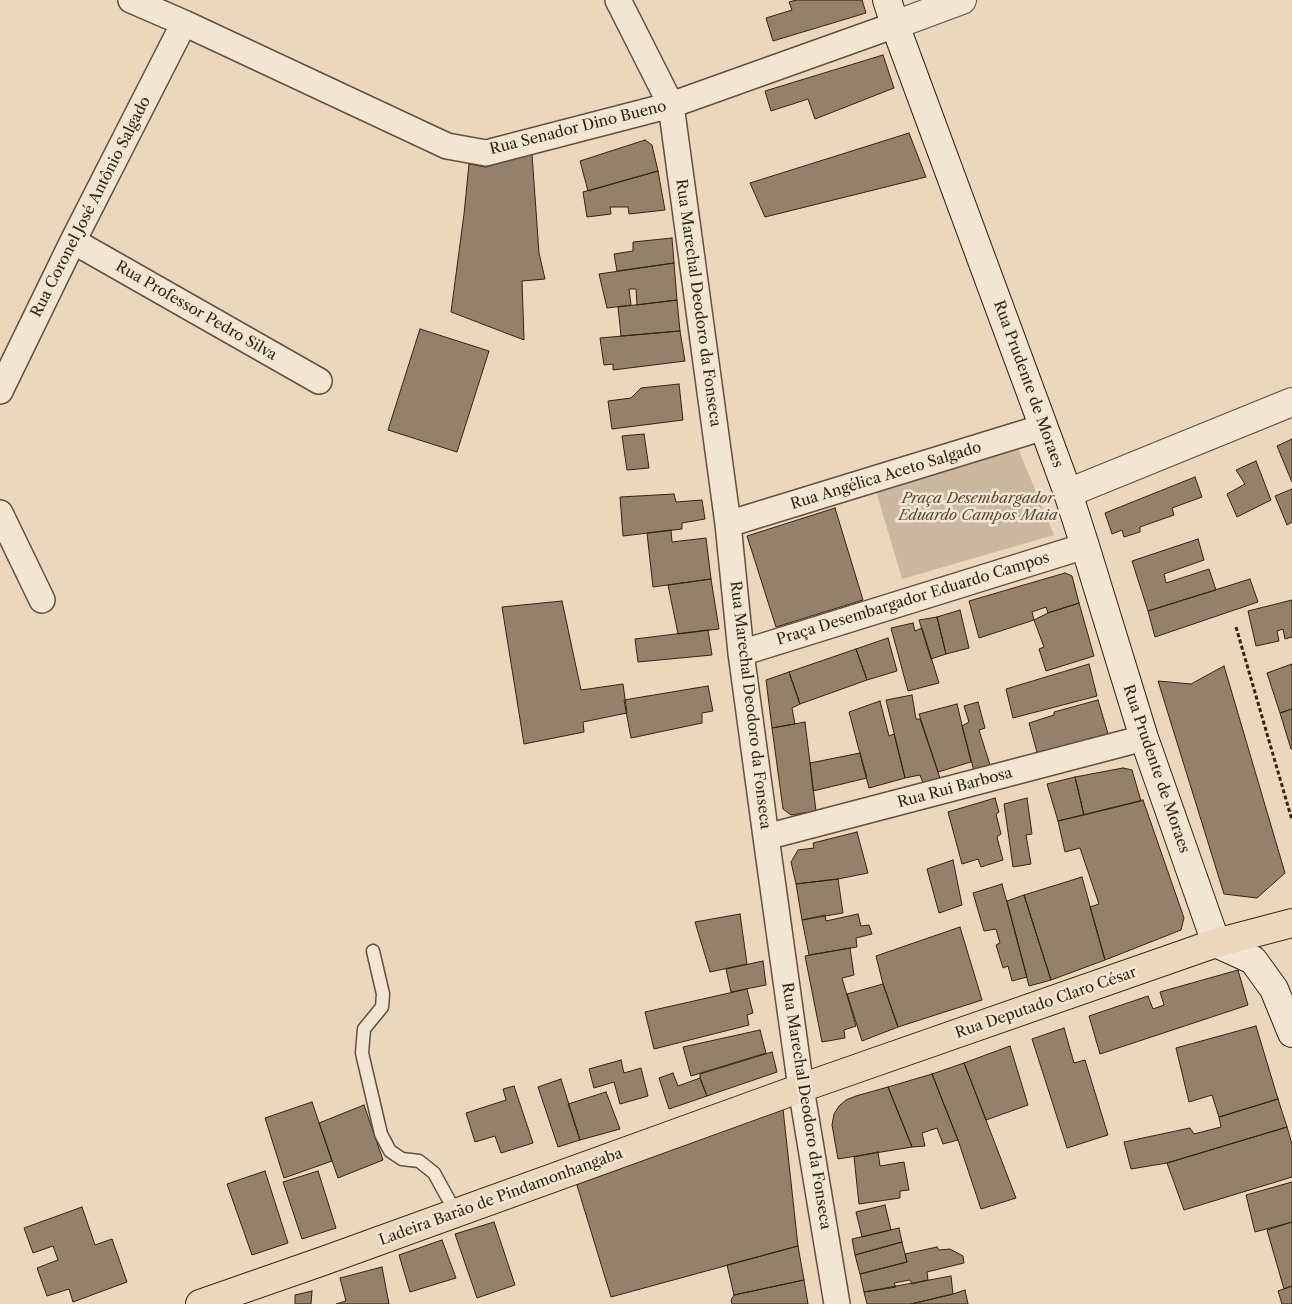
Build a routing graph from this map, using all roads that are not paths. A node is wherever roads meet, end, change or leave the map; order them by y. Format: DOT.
graph roads {
  1 [pos="131,0"];
  2 [pos="618,0"];
  3 [pos="962,0"];
  4 [pos="891,12"];
  5 [pos="184,23"];
  6 [pos="671,105"];
  7 [pos="73,241"];
  8 [pos="319,381"];
  9 [pos="0,392"];
  10 [pos="1292,402"];
  11 [pos="1044,427"];
  12 [pos="1068,493"];
  13 [pos="0,513"];
  14 [pos="728,524"];
  15 [pos="1085,546"];
  16 [pos="42,600"];
  17 [pos="742,653"];
  18 [pos="1144,738"];
  19 [pos="766,837"];
  20 [pos="1292,923"];
  21 [pos="1216,943"];
  22 [pos="373,951"];
  23 [pos="1291,1023"];
  24 [pos="801,1088"];
  25 [pos="456,1213"];
  26 [pos="200,1304"];
  27 [pos="837,1304"];
  1 -- 5 [label="street, Rua Senador Dino Bueno"];
  2 -- 6 [label="street, Rua Marechal Deodoro da Fonseca"];
  3 -- 4 [label="main road"];
  4 -- 6 [label="street, Rua Senador Dino Bueno"];
  4 -- 11 [label="main road, Rua Prudente de Moraes"];
  5 -- 6 [label="street, Rua Senador Dino Bueno"];
  5 -- 7 [label="street, Rua Coronel José Antônio Salgado"];
  6 -- 14 [label="street, Rua Marechal Deodoro da Fonseca"];
  7 -- 8 [label="street, Rua Professor Pedro Silva"];
  7 -- 9 [label="street, Rua Coronel José Antônio Salgado"];
  10 -- 12 [label="main road"];
  11 -- 12 [label="main road, Rua Prudente de Moraes"];
  11 -- 14 [label="street, Rua Angélica Aceto Salgado"];
  12 -- 15 [label="main road, Rua Prudente de Moraes"];
  13 -- 16 [label="street"];
  14 -- 17 [label="street, Rua Marechal Deodoro da Fonseca"];
  15 -- 17 [label="street, Praça Desembargador Eduardo Campos"];
  15 -- 18 [label="main road, Rua Prudente de Moraes"];
  17 -- 19 [label="street, Rua Marechal Deodoro da Fonseca"];
  18 -- 19 [label="street, Rua Rui Barbosa"];
  18 -- 21 [label="main road, Rua Prudente de Moraes"];
  19 -- 24 [label="street, Rua Marechal Deodoro da Fonseca"];
  20 -- 21 [label="main road, Rua Deputado Claro César"];
  21 -- 23 [label="main road"];
  21 -- 24 [label="main road, Rua Deputado Claro César"];
  22 -- 25 [label="lane"];
  24 -- 25 [label="main road, Ladeira Barão de Pindamonhangaba"];
  24 -- 27 [label="street, Rua Marechal Deodoro da Fonseca"];
  25 -- 26 [label="main road, Ladeira Barão de Pindamonhangaba"];
}
